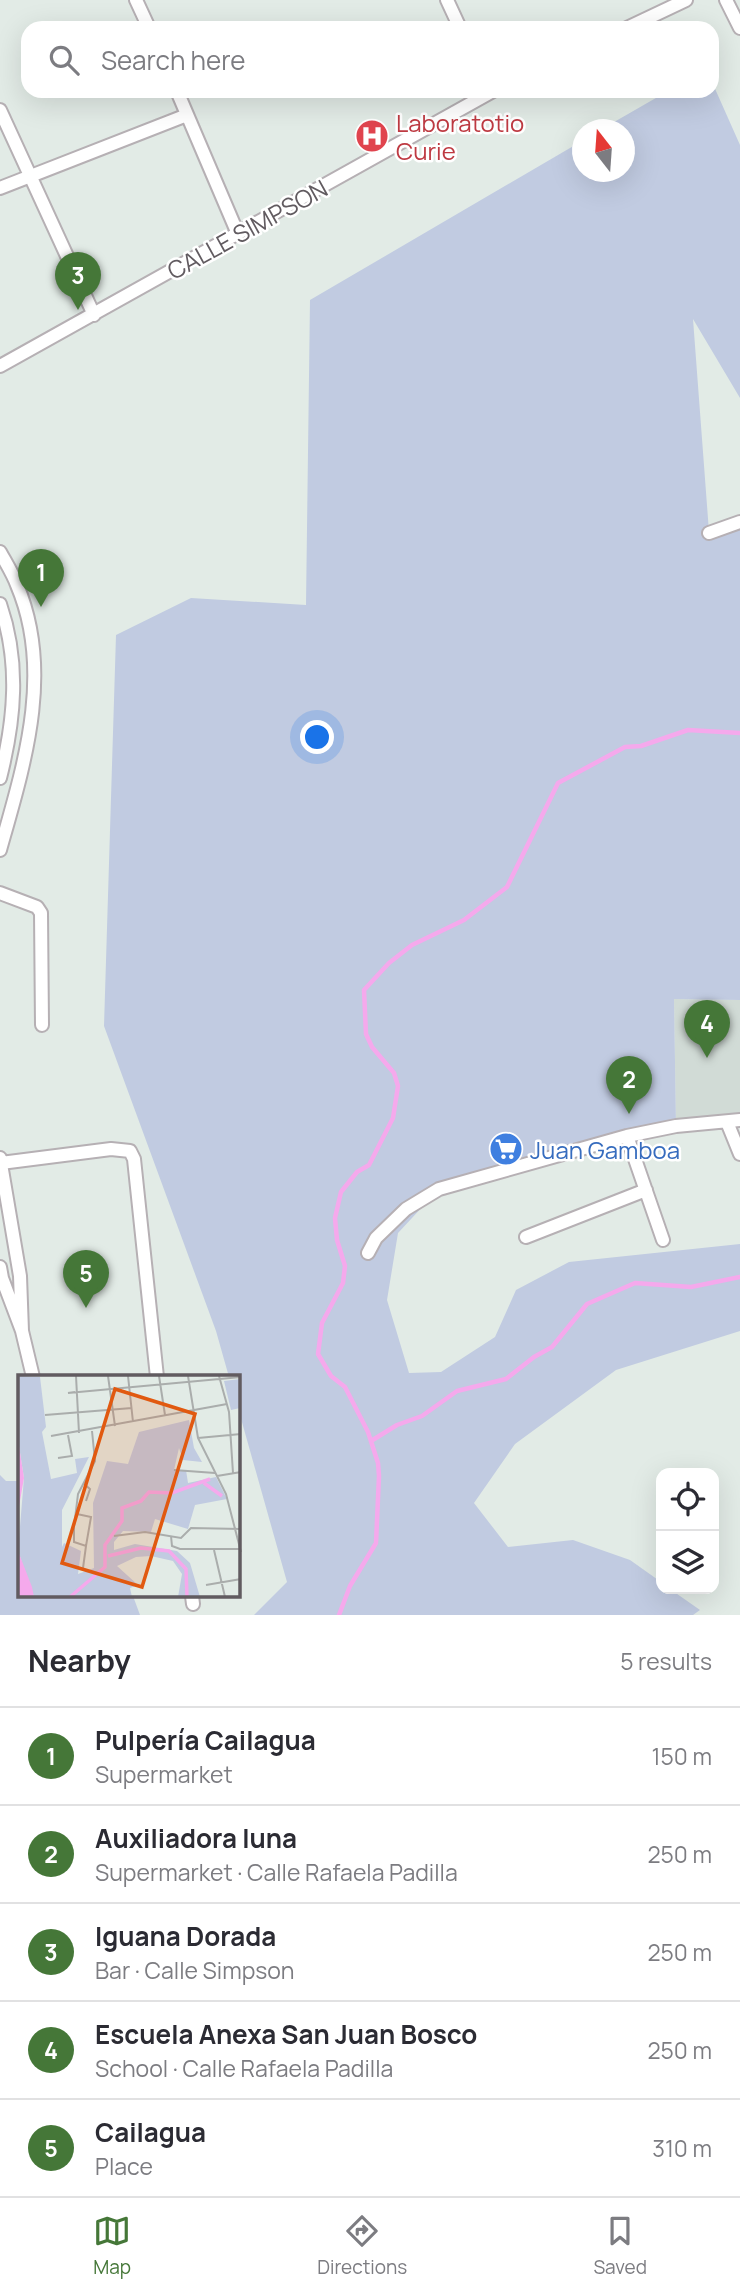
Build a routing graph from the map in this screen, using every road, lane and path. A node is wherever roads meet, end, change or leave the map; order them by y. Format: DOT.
graph roads {
  1 [pos="136,0"];
  2 [pos="446,0"];
  3 [pos="687,0"];
  4 [pos="726,0"];
  5 [pos="146,21"];
  6 [pos="456,21"];
  7 [pos="642,21"];
  8 [pos="740,28"];
  9 [pos="180,98"];
  10 [pos="479,98"];
  11 [pos="0,110"];
  12 [pos="187,115"];
  13 [pos="32,176"];
  14 [pos="0,188"];
  15 [pos="238,234"];
  16 [pos="94,315"];
  17 [pos="0,366"];
  18 [pos="740,522"];
  19 [pos="709,533"];
  20 [pos="0,552"];
  21 [pos="0,604"];
  22 [pos="0,778"];
  23 [pos="0,850"];
  24 [pos="0,893"];
  25 [pos="42,1025"];
  26 [pos="734,1121"];
  27 [pos="627,1136"];
  28 [pos="740,1154"];
  29 [pos="1,1160"];
  30 [pos="646,1190"];
  31 [pos="3,1194"];
  32 [pos="526,1237"];
  33 [pos="663,1240"];
  34 [pos="368,1253"];
  35 [pos="0,1267"];
  36 [pos="22,1331"];
  37 [pos="33,1375"];
  38 [pos="158,1375"];
  1 -- 5 [label="street"];
  2 -- 6 [label="street"];
  3 -- 7 [label="street"];
  4 -- 8 [label="street"];
  9 -- 12 [label="street"];
  10 -- 15 [label="street, CALLE SIMPSON"];
  11 -- 13 [label="street"];
  12 -- 13 [label="street"];
  12 -- 15 [label="street"];
  13 -- 14 [label="street"];
  13 -- 16 [label="street"];
  15 -- 16 [label="street, CALLE SIMPSON"];
  16 -- 17 [label="street, CALLE SIMPSON"];
  18 -- 19 [label="street"];
  20 -- 23 [label="street"];
  21 -- 22 [label="street"];
  24 -- 25 [label="street"];
  26 -- 27 [label="street"];
  26 -- 28 [label="street"];
  27 -- 30 [label="street"];
  27 -- 34 [label="street"];
  29 -- 31 [label="street"];
  29 -- 38 [label="street"];
  30 -- 32 [label="street"];
  30 -- 33 [label="street"];
  31 -- 36 [label="street"];
  35 -- 36 [label="street"];
  36 -- 37 [label="street"];
}
